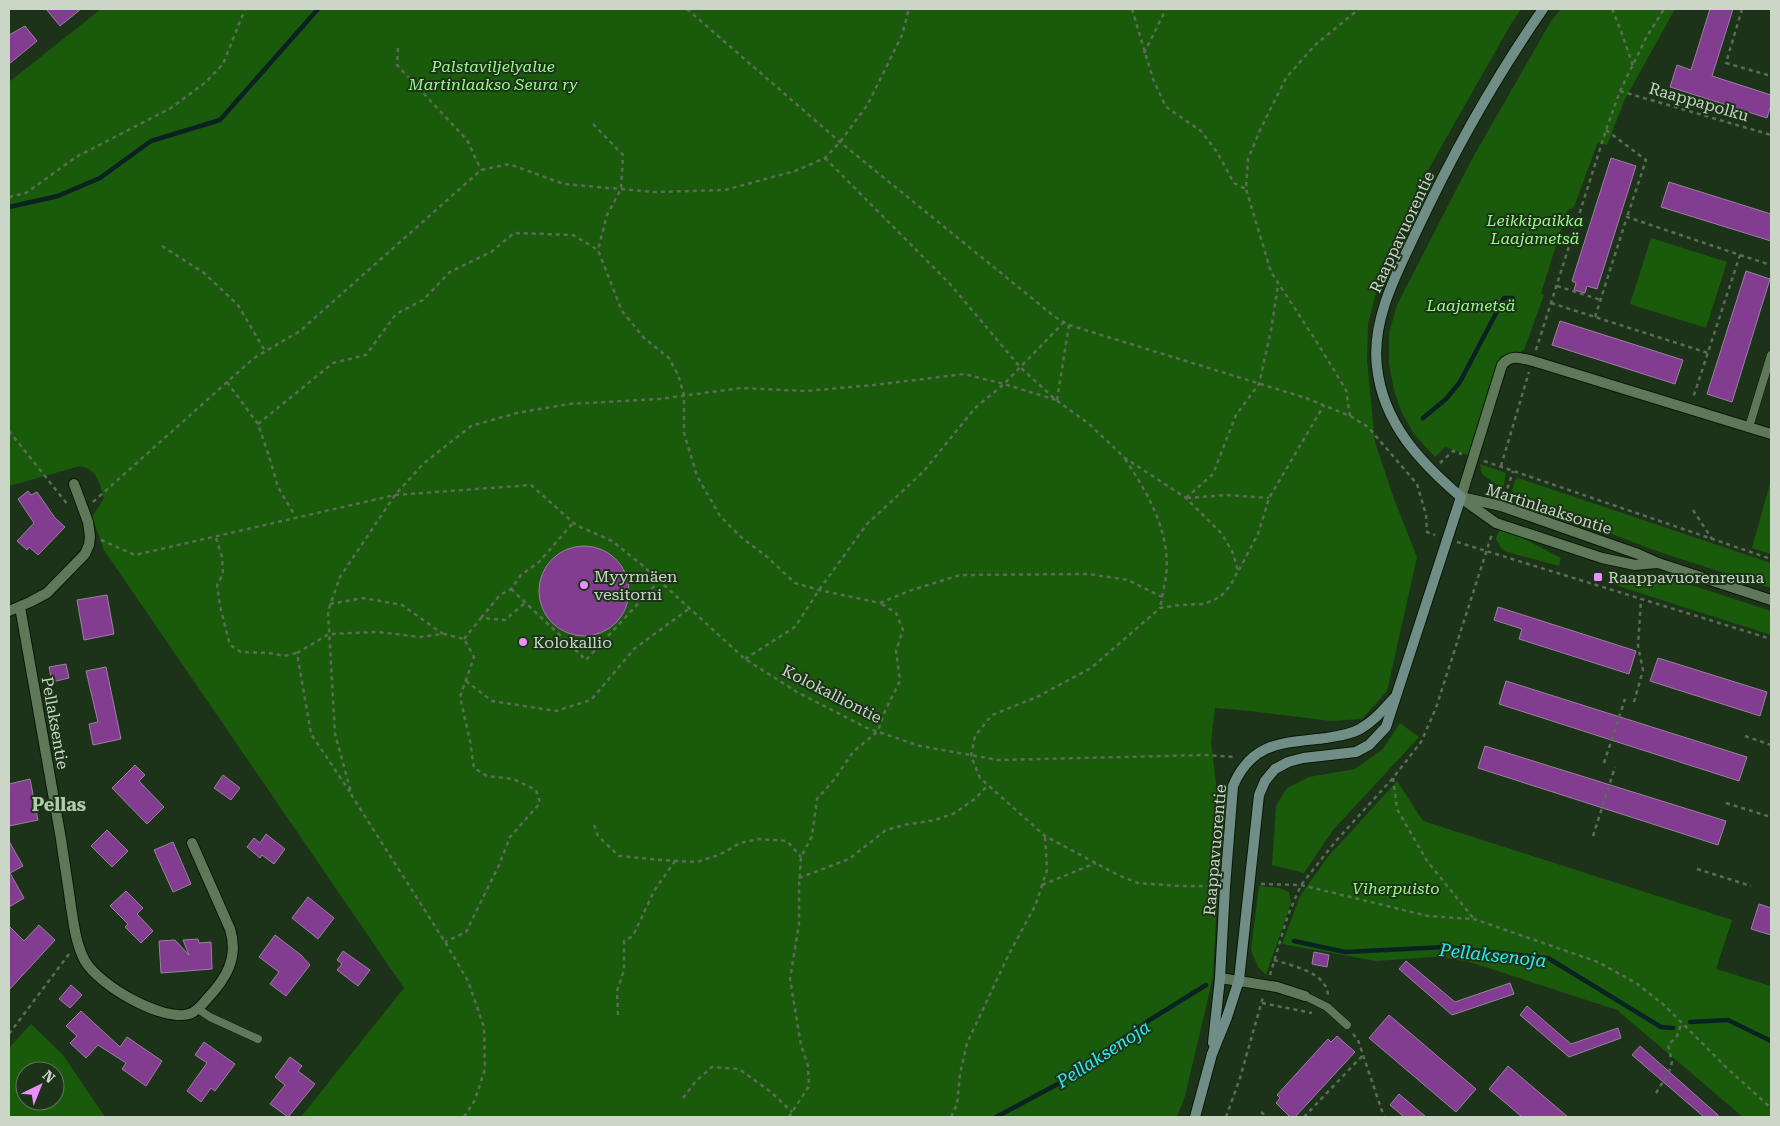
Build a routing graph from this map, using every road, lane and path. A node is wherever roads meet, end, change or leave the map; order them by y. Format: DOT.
graph roads {
  1 [pos="245,9"];
  2 [pos="688,9"];
  3 [pos="909,9"];
  4 [pos="1132,9"];
  5 [pos="1166,9"];
  6 [pos="1359,9"];
  7 [pos="1543,9"];
  8 [pos="1612,9"];
  9 [pos="1664,9"];
  10 [pos="1742,9"];
  11 [pos="398,48"];
  12 [pos="1144,53"];
  13 [pos="1633,66"];
  14 [pos="1771,76"];
  15 [pos="1620,91"];
  16 [pos="593,124"];
  17 [pos="1606,130"];
  18 [pos="1771,135"];
  19 [pos="840,142"];
  20 [pos="825,158"];
  21 [pos="481,170"];
  22 [pos="621,189"];
  23 [pos="1246,189"];
  24 [pos="9,196"];
  25 [pos="1627,217"];
  26 [pos="162,246"];
  27 [pos="598,250"];
  28 [pos="1740,255"];
  29 [pos="1771,265"];
  30 [pos="1278,283"];
  31 [pos="1556,285"];
  32 [pos="1601,300"];
  33 [pos="1551,303"];
  34 [pos="1596,317"];
  35 [pos="1064,322"];
  36 [pos="1069,325"];
  37 [pos="265,351"];
  38 [pos="1708,353"];
  39 [pos="1771,355"];
  40 [pos="1533,361"];
  41 [pos="1020,367"];
  42 [pos="227,382"];
  43 [pos="1004,384"];
  44 [pos="1259,384"];
  45 [pos="684,395"];
  46 [pos="1056,400"];
  47 [pos="1324,405"];
  48 [pos="1690,409"];
  49 [pos="1350,416"];
  50 [pos="258,424"];
  51 [pos="1749,427"];
  52 [pos="9,430"];
  53 [pos="1771,434"];
  54 [pos="1473,457"];
  55 [pos="1125,458"];
  56 [pos="1501,466"];
  57 [pos="1513,471"];
  58 [pos="1431,472"];
  59 [pos="74,484"];
  60 [pos="395,494"];
  61 [pos="1186,498"];
  62 [pos="1269,498"];
  63 [pos="1461,498"];
  64 [pos="69,506"];
  65 [pos="1501,506"];
  66 [pos="84,509"];
  67 [pos="1693,510"];
  68 [pos="295,516"];
  69 [pos="1496,523"];
  70 [pos="575,524"];
  71 [pos="90,536"];
  72 [pos="216,537"];
  73 [pos="1448,540"];
  74 [pos="1712,540"];
  75 [pos="1486,551"];
  76 [pos="1771,558"];
  77 [pos="1658,563"];
  78 [pos="1238,571"];
  79 [pos="659,580"];
  80 [pos="511,588"];
  81 [pos="819,590"];
  82 [pos="1162,597"];
  83 [pos="1641,598"];
  84 [pos="1771,600"];
  85 [pos="525,603"];
  86 [pos="880,603"];
  87 [pos="330,604"];
  88 [pos="20,607"];
  89 [pos="690,608"];
  90 [pos="1160,608"];
  91 [pos="9,611"];
  92 [pos="482,618"];
  93 [pos="329,634"];
  94 [pos="444,634"];
  95 [pos="464,639"];
  96 [pos="1771,639"];
  97 [pos="297,653"];
  98 [pos="745,659"];
  99 [pos="466,681"];
  100 [pos="1397,695"];
  101 [pos="1625,699"];
  102 [pos="1634,702"];
  103 [pos="878,732"];
  104 [pos="1745,736"];
  105 [pos="1771,745"];
  106 [pos="971,756"];
  107 [pos="1251,757"];
  108 [pos="1604,763"];
  109 [pos="1616,767"];
  110 [pos="1392,778"];
  111 [pos="988,785"];
  112 [pos="352,796"];
  113 [pos="1726,803"];
  114 [pos="1771,817"];
  115 [pos="594,825"];
  116 [pos="1045,836"];
  117 [pos="1594,836"];
  118 [pos="192,843"];
  119 [pos="801,857"];
  120 [pos="675,861"];
  121 [pos="1096,863"];
  122 [pos="1697,869"];
  123 [pos="799,878"];
  124 [pos="1042,884"];
  125 [pos="1260,884"];
  126 [pos="1301,885"];
  127 [pos="1215,886"];
  128 [pos="1751,886"];
  129 [pos="1474,919"];
  130 [pos="445,942"];
  131 [pos="77,944"];
  132 [pos="1274,960"];
  133 [pos="1220,978"];
  134 [pos="1239,980"];
  135 [pos="1266,986"];
  136 [pos="1305,996"];
  137 [pos="1262,1002"];
  138 [pos="1327,1007"];
  139 [pos="198,1009"];
  140 [pos="618,1015"];
  141 [pos="1682,1022"];
  142 [pos="1347,1026"];
  143 [pos="9,1034"];
  144 [pos="258,1039"];
  145 [pos="1212,1054"];
  146 [pos="1363,1055"];
  147 [pos="1656,1093"];
  148 [pos="683,1098"];
  149 [pos="1771,1108"];
  150 [pos="792,1112"];
  151 [pos="1261,1112"];
  152 [pos="464,1117"];
  153 [pos="789,1117"];
  154 [pos="951,1117"];
  155 [pos="1195,1117"];
  156 [pos="1226,1117"];
  157 [pos="1267,1117"];
  158 [pos="1304,1117"];
  159 [pos="1384,1117"];
  1 -- 24 [label="path"];
  2 -- 19 [label="path"];
  3 -- 19 [label="path"];
  4 -- 12 [label="path"];
  5 -- 12 [label="path"];
  6 -- 23 [label="path"];
  7 -- 58 [label="main road, Raappavuorentie"];
  8 -- 13 [label="path"];
  9 -- 13 [label="path"];
  10 -- 14 [label="path"];
  11 -- 21 [label="path"];
  12 -- 23 [label="path"];
  13 -- 15 [label="path"];
  15 -- 17 [label="path"];
  15 -- 18 [label="path, Raappapolku"];
  16 -- 22 [label="path"];
  17 -- 25 [label="path"];
  17 -- 31 [label="path"];
  19 -- 20 [label="path"];
  19 -- 35 [label="path"];
  20 -- 22 [label="path"];
  20 -- 41 [label="path"];
  21 -- 22 [label="path"];
  21 -- 37 [label="path"];
  22 -- 27 [label="path"];
  23 -- 30 [label="path"];
  25 -- 28 [label="path"];
  25 -- 32 [label="path"];
  26 -- 37 [label="path"];
  27 -- 45 [label="path"];
  27 -- 50 [label="path"];
  28 -- 29 [label="path"];
  28 -- 38 [label="path"];
  30 -- 44 [label="path"];
  30 -- 49 [label="path"];
  31 -- 32 [label="path"];
  31 -- 33 [label="path"];
  32 -- 34 [label="path"];
  33 -- 34 [label="path"];
  33 -- 40 [label="path"];
  34 -- 38 [label="path"];
  35 -- 36 [label="path"];
  35 -- 41 [label="path"];
  36 -- 44 [label="path"];
  36 -- 46 [label="path"];
  37 -- 42 [label="path"];
  38 -- 48 [label="path"];
  39 -- 51 [label="lane"];
  40 -- 48 [label="street"];
  40 -- 54 [label="street"];
  40 -- 56 [label="path"];
  41 -- 43 [label="path"];
  41 -- 46 [label="path"];
  42 -- 50 [label="path"];
  42 -- 66 [label="path"];
  43 -- 45 [label="path"];
  43 -- 46 [label="path"];
  43 -- 81 [label="path"];
  44 -- 47 [label="path"];
  44 -- 61 [label="path"];
  45 -- 60 [label="path"];
  45 -- 81 [label="path"];
  46 -- 55 [label="path"];
  47 -- 49 [label="path"];
  47 -- 62 [label="path"];
  48 -- 51 [label="street"];
  49 -- 73 [label="path"];
  50 -- 68 [label="path"];
  51 -- 53 [label="street"];
  52 -- 64 [label="path"];
  54 -- 56 [label="path"];
  54 -- 58 [label="path"];
  54 -- 63 [label="street"];
  55 -- 61 [label="path"];
  55 -- 82 [label="path"];
  56 -- 57 [label="path"];
  57 -- 65 [label="path"];
  57 -- 74 [label="path"];
  58 -- 63 [label="main road, Raappavuorentie"];
  59 -- 66 [label="street"];
  60 -- 68 [label="path, Kolokalliontie"];
  60 -- 70 [label="path, Kolokalliontie"];
  60 -- 87 [label="path"];
  61 -- 62 [label="path"];
  61 -- 78 [label="path"];
  62 -- 78 [label="path"];
  63 -- 65 [label="street, Martinlaaksontie"];
  63 -- 69 [label="street, Martinlaaksontie"];
  63 -- 73 [label="main road, Raappavuorentie"];
  65 -- 77 [label="street, Martinlaaksontie"];
  66 -- 71 [label="street"];
  67 -- 74 [label="path"];
  68 -- 72 [label="path, Kolokalliontie"];
  69 -- 75 [label="path"];
  69 -- 77 [label="street, Martinlaaksontie"];
  70 -- 79 [label="path, Kolokalliontie"];
  70 -- 80 [label="path"];
  71 -- 72 [label="path, Kolokalliontie"];
  71 -- 88 [label="street"];
  72 -- 97 [label="path"];
  73 -- 75 [label="path"];
  73 -- 100 [label="main road, Raappavuorentie"];
  74 -- 76 [label="path"];
  75 -- 83 [label="path"];
  75 -- 110 [label="path"];
  77 -- 84 [label="street, Martinlaaksontie"];
  78 -- 90 [label="path"];
  79 -- 85 [label="path"];
  79 -- 89 [label="path, Kolokalliontie"];
  80 -- 85 [label="path"];
  80 -- 92 [label="path"];
  81 -- 86 [label="path"];
  81 -- 98 [label="path"];
  82 -- 86 [label="path"];
  82 -- 90 [label="path"];
  83 -- 96 [label="path"];
  83 -- 102 [label="path"];
  85 -- 92 [label="path"];
  86 -- 103 [label="path"];
  87 -- 93 [label="path"];
  87 -- 94 [label="path"];
  88 -- 91 [label="street"];
  88 -- 131 [label="street, Pellaksentie"];
  89 -- 98 [label="path, Kolokalliontie"];
  89 -- 99 [label="path"];
  90 -- 106 [label="path"];
  92 -- 95 [label="path"];
  93 -- 94 [label="path"];
  93 -- 97 [label="path"];
  93 -- 112 [label="path"];
  94 -- 95 [label="path"];
  95 -- 99 [label="path"];
  97 -- 112 [label="path"];
  98 -- 103 [label="path, Kolokalliontie"];
  99 -- 130 [label="path"];
  100 -- 107 [label="main road, Raappavuorentie"];
  100 -- 134 [label="main road, Raappavuorentie"];
  101 -- 108 [label="path"];
  103 -- 106 [label="path, Kolokalliontie"];
  103 -- 119 [label="path"];
  104 -- 105 [label="path"];
  106 -- 107 [label="path, Kolokalliontie"];
  106 -- 111 [label="path"];
  107 -- 133 [label="main road, Raappavuorentie"];
  109 -- 117 [label="path"];
  110 -- 126 [label="path"];
  110 -- 129 [label="path"];
  111 -- 116 [label="path"];
  111 -- 123 [label="path"];
  112 -- 130 [label="path"];
  113 -- 114 [label="path"];
  115 -- 120 [label="path"];
  116 -- 121 [label="path"];
  116 -- 124 [label="path"];
  118 -- 139 [label="street"];
  119 -- 120 [label="path"];
  119 -- 123 [label="path"];
  120 -- 140 [label="path"];
  121 -- 124 [label="path"];
  121 -- 127 [label="path"];
  122 -- 128 [label="path"];
  123 -- 150 [label="path"];
  124 -- 154 [label="path"];
  125 -- 126 [label="path"];
  126 -- 129 [label="path"];
  126 -- 132 [label="path"];
  129 -- 141 [label="path"];
  130 -- 152 [label="path"];
  131 -- 139 [label="street, Pellaksentie"];
  131 -- 143 [label="path"];
  132 -- 135 [label="path"];
  132 -- 138 [label="path"];
  133 -- 134 [label="street"];
  133 -- 145 [label="main road, Raappavuorentie"];
  134 -- 135 [label="street"];
  134 -- 145 [label="main road, Raappavuorentie"];
  135 -- 136 [label="street"];
  135 -- 137 [label="path"];
  136 -- 138 [label="lane"];
  137 -- 138 [label="path"];
  137 -- 156 [label="path"];
  138 -- 142 [label="lane"];
  139 -- 144 [label="lane"];
  141 -- 147 [label="path"];
  141 -- 149 [label="path"];
  142 -- 146 [label="path"];
  145 -- 155 [label="main road, Raappavuorentie"];
  146 -- 158 [label="path"];
  146 -- 159 [label="path"];
  148 -- 150 [label="path"];
  150 -- 153 [label="path"];
  151 -- 157 [label="path"];
}
